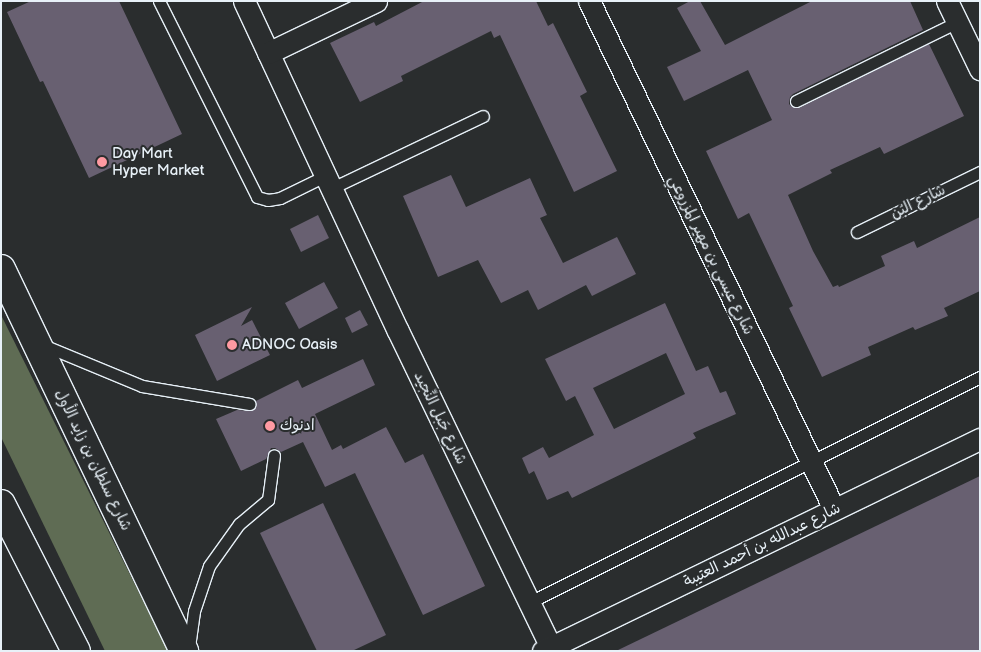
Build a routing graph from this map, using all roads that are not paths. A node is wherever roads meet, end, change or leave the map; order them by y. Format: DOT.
graph roads {
  1 [pos="159,1"];
  2 [pos="244,1"];
  3 [pos="376,1"];
  4 [pos="589,1"];
  5 [pos="947,1"];
  6 [pos="957,22"];
  7 [pos="268,53"];
  8 [pos="980,69"];
  9 [pos="796,101"];
  10 [pos="483,116"];
  11 [pos="980,172"];
  12 [pos="330,182"];
  13 [pos="857,232"];
  14 [pos="1,269"];
  15 [pos="37,343"];
  16 [pos="980,377"];
  17 [pos="249,404"];
  18 [pos="980,439"];
  19 [pos="274,455"];
  20 [pos="811,461"];
  21 [pos="1,504"];
  22 [pos="834,509"];
  23 [pos="7,528"];
  24 [pos="530,602"];
  25 [pos="547,649"];
  26 [pos="76,651"];
  27 [pos="184,651"];
  28 [pos="188,651"];
  1 -- 12 [label="lane"];
  2 -- 7 [label="street, شارع جَبل النِّجيد"];
  3 -- 7 [label="street"];
  4 -- 20 [label="street, شارع عيسى بن مهير المزروعي"];
  5 -- 6 [label="street"];
  6 -- 8 [label="street"];
  6 -- 9 [label="lane"];
  7 -- 12 [label="street, شارع جَبل النِّجيد"];
  10 -- 12 [label="lane"];
  11 -- 13 [label="lane, شارع البُن"];
  12 -- 24 [label="street, شارع جَبل النِّجيد"];
  14 -- 15 [label="main road, شارع سلطان بن زايد الأول"];
  15 -- 17 [label="lane"];
  15 -- 27 [label="main road, شارع سلطان بن زايد الأول"];
  16 -- 20 [label="lane"];
  18 -- 22 [label="street, شارع عبدالله بن أحمد العتيبة"];
  19 -- 28 [label="lane"];
  20 -- 22 [label="street, شارع عيسى بن مهير المزروعي"];
  20 -- 24 [label="lane"];
  21 -- 23 [label="main road"];
  22 -- 25 [label="street, شارع عبدالله بن أحمد العتيبة"];
  23 -- 26 [label="main road"];
  24 -- 25 [label="street, شارع جَبل النِّجيد"];
}
